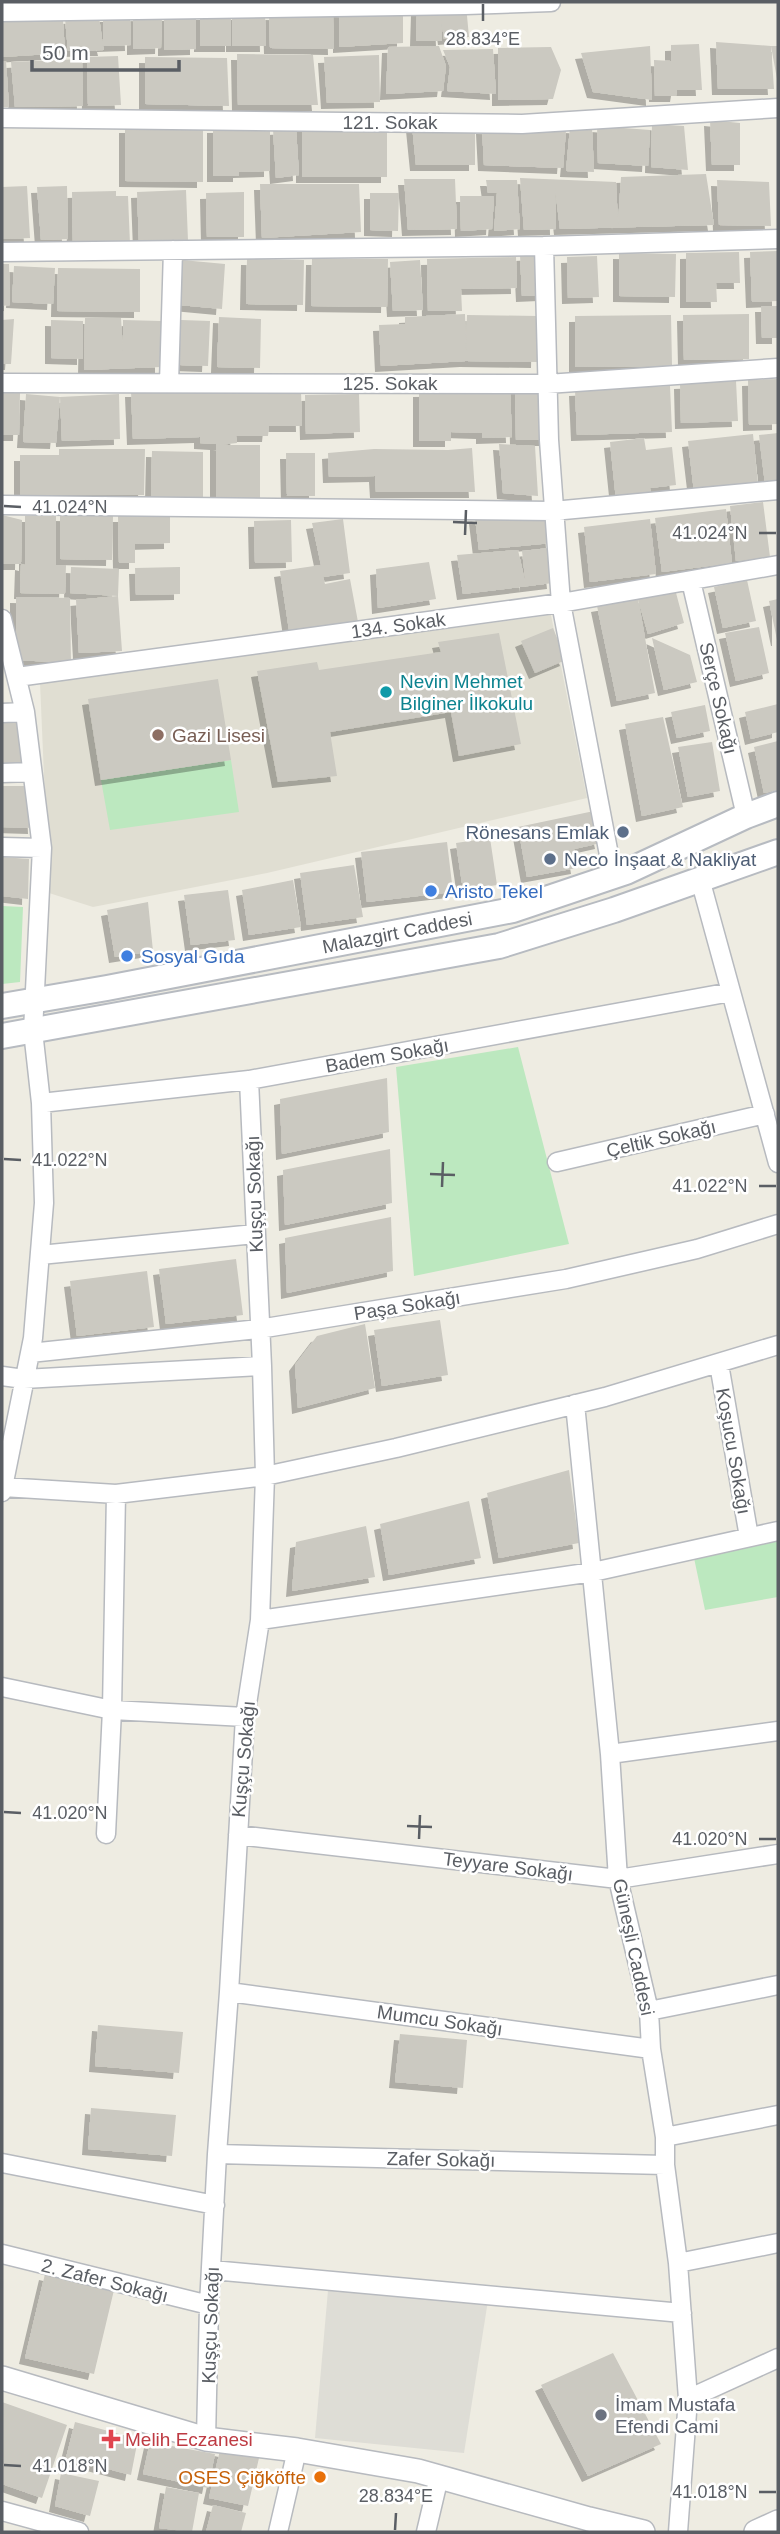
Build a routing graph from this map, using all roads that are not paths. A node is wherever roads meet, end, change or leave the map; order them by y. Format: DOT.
graph roads {
  1 [pos="529,2"];
  2 [pos="551,2"];
  3 [pos="62,7"];
  4 [pos="2,12"];
  5 [pos="778,108"];
  6 [pos="2,118"];
  7 [pos="778,239"];
  8 [pos="544,246"];
  9 [pos="173,250"];
  10 [pos="2,252"];
  11 [pos="778,368"];
  12 [pos="2,383"];
  13 [pos="169,383"];
  14 [pos="547,384"];
  15 [pos="778,489"];
  16 [pos="2,505"];
  17 [pos="553,511"];
  18 [pos="778,565"];
  19 [pos="691,581"];
  20 [pos="561,603"];
  21 [pos="2,619"];
  22 [pos="17,677"];
  23 [pos="25,712"];
  24 [pos="2,713"];
  25 [pos="32,772"];
  26 [pos="2,773"];
  27 [pos="778,804"];
  28 [pos="746,816"];
  29 [pos="2,848"];
  30 [pos="42,848"];
  31 [pos="778,852"];
  32 [pos="613,876"];
  33 [pos="699,879"];
  34 [pos="731,992"];
  35 [pos="33,1001"];
  36 [pos="2,1006"];
  37 [pos="33,1031"];
  38 [pos="2,1037"];
  39 [pos="249,1080"];
  40 [pos="41,1103"];
  41 [pos="765,1114"];
  42 [pos="557,1162"];
  43 [pos="778,1163"];
  44 [pos="778,1224"];
  45 [pos="255,1234"];
  46 [pos="40,1255"];
  47 [pos="260,1329"];
  48 [pos="778,1345"];
  49 [pos="30,1353"];
  50 [pos="719,1364"];
  51 [pos="262,1366"];
  52 [pos="2,1376"];
  53 [pos="24,1379"];
  54 [pos="575,1404"];
  55 [pos="265,1476"];
  56 [pos="2,1489"];
  57 [pos="116,1494"];
  58 [pos="778,1531"];
  59 [pos="749,1537"];
  60 [pos="593,1572"];
  61 [pos="260,1620"];
  62 [pos="2,1687"];
  63 [pos="112,1710"];
  64 [pos="245,1717"];
  65 [pos="778,1731"];
  66 [pos="610,1754"];
  67 [pos="106,1834"];
  68 [pos="238,1835"];
  69 [pos="778,1854"];
  70 [pos="618,1879"];
  71 [pos="778,1985"];
  72 [pos="229,1992"];
  73 [pos="649,2011"];
  74 [pos="651,2049"];
  75 [pos="778,2115"];
  76 [pos="665,2137"];
  77 [pos="217,2154"];
  78 [pos="2,2163"];
  79 [pos="665,2165"];
  80 [pos="215,2205"];
  81 [pos="778,2243"];
  82 [pos="2,2254"];
  83 [pos="678,2263"];
  84 [pos="212,2270"];
  85 [pos="209,2305"];
  86 [pos="682,2313"];
  87 [pos="778,2358"];
  88 [pos="2,2378"];
  89 [pos="688,2399"];
  90 [pos="206,2439"];
  91 [pos="298,2450"];
  92 [pos="439,2477"];
  93 [pos="2,2511"];
  94 [pos="778,2522"];
  95 [pos="79,2532"];
  96 [pos="278,2532"];
  97 [pos="426,2532"];
  98 [pos="643,2532"];
  99 [pos="678,2532"];
  100 [pos="756,2532"];
  1 -- 2 [label="street"];
  1 -- 3 [label="street"];
  3 -- 4 [label="street"];
  5 -- 6 [label="street, 121. Sokak"];
  7 -- 8 [label="street"];
  8 -- 9 [label="street"];
  8 -- 14 [label="street"];
  9 -- 10 [label="street"];
  9 -- 13 [label="street"];
  11 -- 14 [label="street, 125. Sokak"];
  12 -- 13 [label="street, 125. Sokak"];
  13 -- 14 [label="street, 125. Sokak"];
  14 -- 17 [label="street"];
  15 -- 17 [label="street"];
  16 -- 17 [label="street"];
  17 -- 20 [label="street"];
  18 -- 19 [label="street, 134. Sokak"];
  19 -- 20 [label="street, 134. Sokak"];
  19 -- 28 [label="street, Serçe Sokağı"];
  20 -- 22 [label="street, 134. Sokak"];
  20 -- 32 [label="street"];
  21 -- 22 [label="street"];
  22 -- 23 [label="street"];
  23 -- 24 [label="street"];
  23 -- 25 [label="street"];
  25 -- 26 [label="street"];
  25 -- 30 [label="street"];
  27 -- 28 [label="main road, Malazgirt Caddesi"];
  28 -- 32 [label="main road, Malazgirt Caddesi"];
  29 -- 30 [label="street"];
  30 -- 35 [label="street"];
  31 -- 33 [label="main road, Malazgirt Caddesi"];
  32 -- 35 [label="main road, Malazgirt Caddesi"];
  33 -- 34 [label="street"];
  33 -- 37 [label="main road, Malazgirt Caddesi"];
  34 -- 39 [label="street, Badem Sokağı"];
  34 -- 41 [label="street"];
  35 -- 36 [label="main road, Malazgirt Caddesi"];
  35 -- 37 [label="street"];
  37 -- 38 [label="main road, Malazgirt Caddesi"];
  37 -- 40 [label="street"];
  39 -- 40 [label="street, Badem Sokağı"];
  39 -- 45 [label="street, Kuşçu Sokağı"];
  40 -- 46 [label="street"];
  41 -- 42 [label="street, Çeltik Sokağı"];
  41 -- 43 [label="street"];
  44 -- 47 [label="street, Paşa Sokağı"];
  45 -- 46 [label="street"];
  45 -- 47 [label="street, Kuşçu Sokağı"];
  46 -- 49 [label="street"];
  47 -- 49 [label="street, Paşa Sokağı"];
  47 -- 51 [label="street, Kuşçu Sokağı"];
  48 -- 50 [label="street"];
  49 -- 53 [label="street"];
  50 -- 54 [label="street"];
  50 -- 59 [label="street, Koşucu Sokağı"];
  51 -- 53 [label="street"];
  51 -- 55 [label="street, Kuşçu Sokağı"];
  52 -- 53 [label="street"];
  53 -- 56 [label="street"];
  54 -- 55 [label="street"];
  54 -- 60 [label="street, Güneşli Caddesi"];
  55 -- 57 [label="street"];
  55 -- 61 [label="street, Kuşçu Sokağı"];
  56 -- 57 [label="street"];
  57 -- 63 [label="street"];
  58 -- 59 [label="street"];
  59 -- 60 [label="street"];
  60 -- 61 [label="street"];
  60 -- 66 [label="street, Güneşli Caddesi"];
  61 -- 64 [label="street, Kuşçu Sokağı"];
  62 -- 63 [label="street"];
  63 -- 64 [label="street"];
  63 -- 67 [label="street"];
  64 -- 68 [label="street, Kuşçu Sokağı"];
  65 -- 66 [label="street"];
  66 -- 70 [label="street, Güneşli Caddesi"];
  68 -- 70 [label="street, Teyyare Sokağı"];
  68 -- 72 [label="street, Kuşçu Sokağı"];
  69 -- 70 [label="street, Teyyare Sokağı"];
  70 -- 73 [label="street, Güneşli Caddesi"];
  71 -- 73 [label="street"];
  72 -- 74 [label="street, Mumcu Sokağı"];
  72 -- 77 [label="street, Kuşçu Sokağı"];
  73 -- 74 [label="street, Güneşli Caddesi"];
  74 -- 76 [label="street, Güneşli Caddesi"];
  75 -- 76 [label="street"];
  76 -- 79 [label="street, Güneşli Caddesi"];
  77 -- 79 [label="street, Zafer Sokağı"];
  77 -- 80 [label="street, Kuşçu Sokağı"];
  78 -- 80 [label="street"];
  79 -- 83 [label="street, Güneşli Caddesi"];
  80 -- 84 [label="street, Kuşçu Sokağı"];
  81 -- 83 [label="street"];
  82 -- 85 [label="street, 2. Zafer Sokağı"];
  83 -- 86 [label="street, Güneşli Caddesi"];
  84 -- 85 [label="street, Kuşçu Sokağı"];
  84 -- 86 [label="street"];
  85 -- 90 [label="street, Kuşçu Sokağı"];
  86 -- 89 [label="street, Güneşli Caddesi"];
  87 -- 89 [label="street"];
  88 -- 90 [label="street"];
  89 -- 99 [label="street, Güneşli Caddesi"];
  90 -- 91 [label="street"];
  91 -- 92 [label="street"];
  91 -- 96 [label="street"];
  92 -- 97 [label="street"];
  92 -- 98 [label="street"];
  93 -- 95 [label="street"];
  94 -- 100 [label="street"];
}
